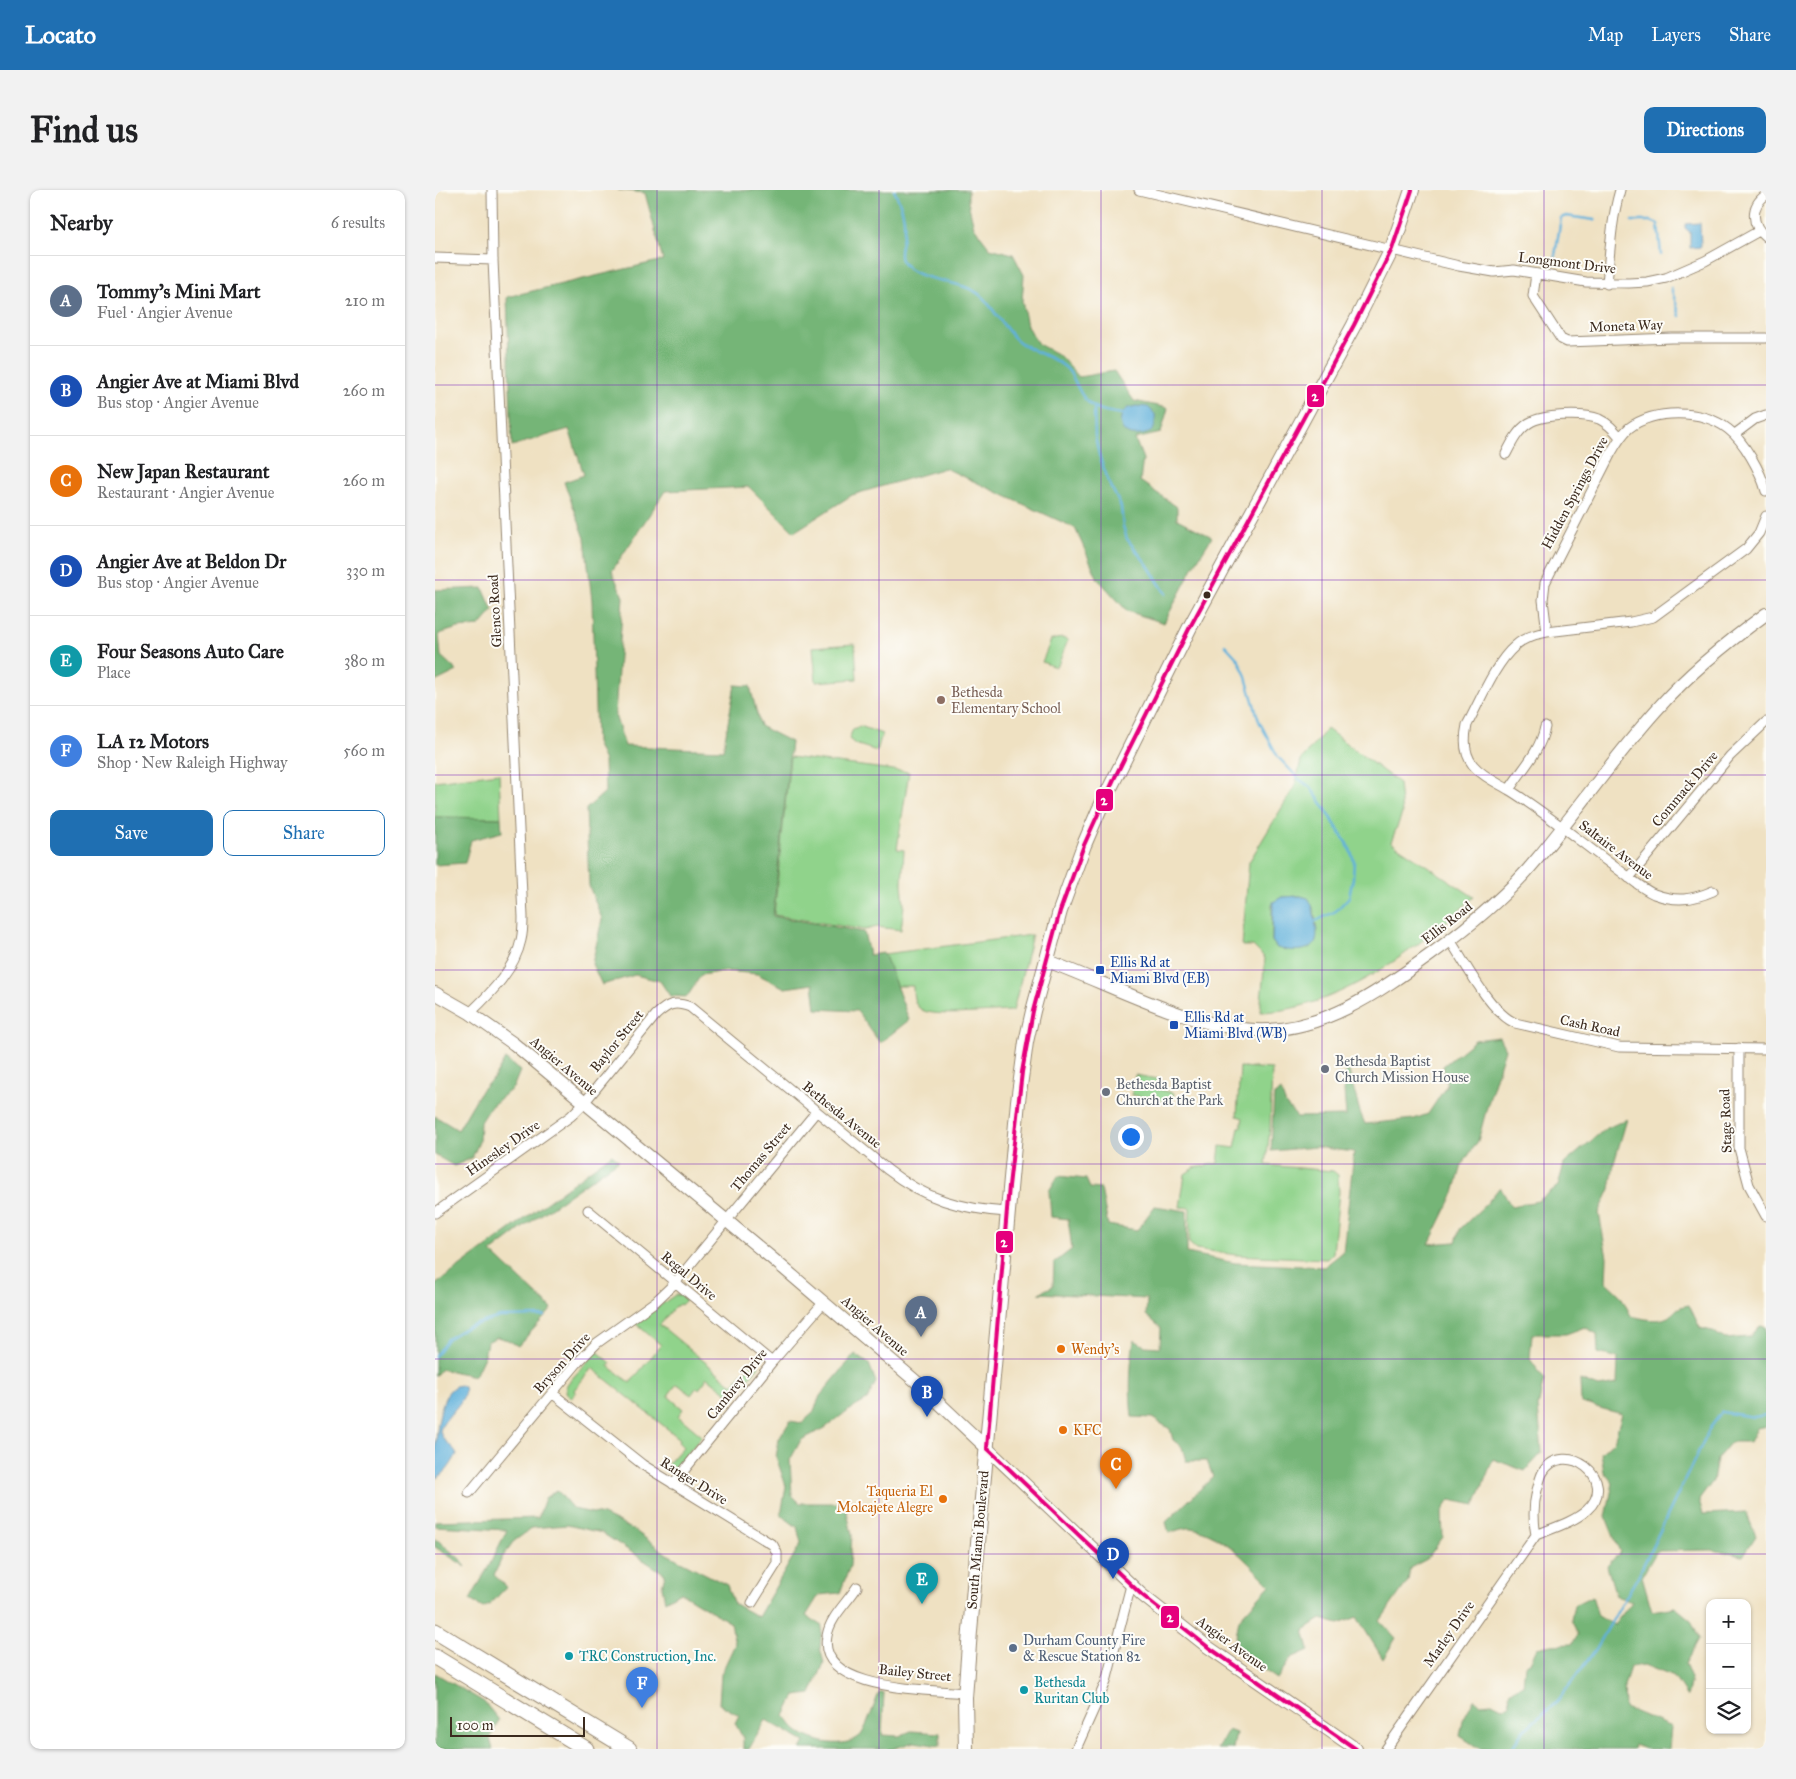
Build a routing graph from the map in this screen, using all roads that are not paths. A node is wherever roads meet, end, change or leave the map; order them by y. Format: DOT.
graph roads {
  1 [pos="492,190"];
  2 [pos="1139,190"];
  3 [pos="1412,190"];
  4 [pos="1620,190"];
  5 [pos="1766,195"];
  6 [pos="1762,234"];
  7 [pos="1392,249"];
  8 [pos="435,258"];
  9 [pos="493,260"];
  10 [pos="1536,274"];
  11 [pos="1607,284"];
  12 [pos="1766,338"];
  13 [pos="1766,415"];
  14 [pos="1735,434"];
  15 [pos="1620,436"];
  16 [pos="1506,454"];
  17 [pos="1766,491"];
  18 [pos="1766,516"];
  19 [pos="1766,614"];
  20 [pos="1547,632"];
  21 [pos="1766,722"];
  22 [pos="1545,727"];
  23 [pos="1509,790"];
  24 [pos="1562,826"];
  25 [pos="1629,878"];
  26 [pos="1713,891"];
  27 [pos="1450,940"];
  28 [pos="1047,961"];
  29 [pos="435,993"];
  30 [pos="676,1004"];
  31 [pos="470,1013"];
  32 [pos="1739,1048"];
  33 [pos="1766,1049"];
  34 [pos="584,1103"];
  35 [pos="817,1112"];
  36 [pos="589,1210"];
  37 [pos="1007,1212"];
  38 [pos="435,1213"];
  39 [pos="1766,1216"];
  40 [pos="726,1220"];
  41 [pos="675,1283"];
  42 [pos="824,1302"];
  43 [pos="772,1362"];
  44 [pos="552,1393"];
  45 [pos="987,1448"];
  46 [pos="673,1484"];
  47 [pos="469,1493"];
  48 [pos="1536,1535"];
  49 [pos="1131,1585"];
  50 [pos="857,1587"];
  51 [pos="752,1603"];
  52 [pos="435,1631"];
  53 [pos="435,1657"];
  54 [pos="966,1692"];
  55 [pos="612,1744"];
  56 [pos="586,1749"];
  57 [pos="629,1749"];
  58 [pos="966,1749"];
  59 [pos="1076,1749"];
  60 [pos="1356,1749"];
  61 [pos="1387,1749"];
  1 -- 9 [label="street, Glenco Road"];
  2 -- 7 [label="street, Longmont Drive"];
  3 -- 7 [label="main road, South Miami Boulevard"];
  4 -- 11 [label="street"];
  5 -- 6 [label="street"];
  6 -- 11 [label="street, Longmont Drive"];
  7 -- 10 [label="street, Longmont Drive"];
  7 -- 28 [label="main road, South Miami Boulevard"];
  8 -- 9 [label="street"];
  9 -- 31 [label="street, Glenco Road"];
  10 -- 11 [label="street, Longmont Drive"];
  10 -- 12 [label="street, Moneta Way"];
  13 -- 14 [label="street"];
  14 -- 15 [label="street, Hidden Springs Drive"];
  14 -- 17 [label="street, Hidden Springs Drive"];
  15 -- 16 [label="street"];
  15 -- 20 [label="street, Hidden Springs Drive"];
  18 -- 20 [label="street"];
  19 -- 24 [label="main road, Ellis Road"];
  20 -- 23 [label="street"];
  21 -- 25 [label="street, Commack Drive"];
  22 -- 23 [label="street"];
  23 -- 24 [label="street"];
  24 -- 25 [label="street, Saltaire Avenue"];
  24 -- 27 [label="main road, Ellis Road"];
  25 -- 26 [label="street, Saltaire Avenue"];
  27 -- 28 [label="main road, Ellis Road"];
  27 -- 32 [label="street, Cash Road"];
  28 -- 37 [label="main road, South Miami Boulevard"];
  29 -- 31 [label="main road, Angier Avenue"];
  30 -- 34 [label="street, Baylor Street"];
  30 -- 35 [label="street, Bethesda Avenue"];
  31 -- 34 [label="main road, Angier Avenue"];
  32 -- 33 [label="street, Cash Road"];
  32 -- 39 [label="street, Stage Road"];
  34 -- 38 [label="street, Hinesley Drive"];
  34 -- 40 [label="main road, Angier Avenue"];
  35 -- 37 [label="street, Bethesda Avenue"];
  35 -- 40 [label="street, Thomas Street"];
  36 -- 41 [label="street, Regal Drive"];
  37 -- 45 [label="main road, South Miami Boulevard"];
  40 -- 41 [label="street, Bryson Drive"];
  40 -- 42 [label="main road, Angier Avenue"];
  41 -- 43 [label="street, Regal Drive"];
  41 -- 44 [label="street, Bryson Drive"];
  42 -- 43 [label="street, Cambrey Drive"];
  42 -- 45 [label="main road, Angier Avenue"];
  43 -- 46 [label="street, Cambrey Drive"];
  44 -- 46 [label="street, Ranger Drive"];
  44 -- 47 [label="street, Bryson Drive"];
  45 -- 49 [label="main road, Angier Avenue"];
  45 -- 54 [label="main road, South Miami Boulevard"];
  46 -- 51 [label="street, Ranger Drive"];
  48 -- 48 [label="street"];
  48 -- 61 [label="street, Marley Drive"];
  49 -- 59 [label="street"];
  49 -- 60 [label="main road, Angier Avenue"];
  50 -- 54 [label="street, Bailey Street"];
  52 -- 55 [label="highway"];
  53 -- 56 [label="highway"];
  54 -- 58 [label="main road, South Miami Boulevard"];
  55 -- 57 [label="highway"];
}
